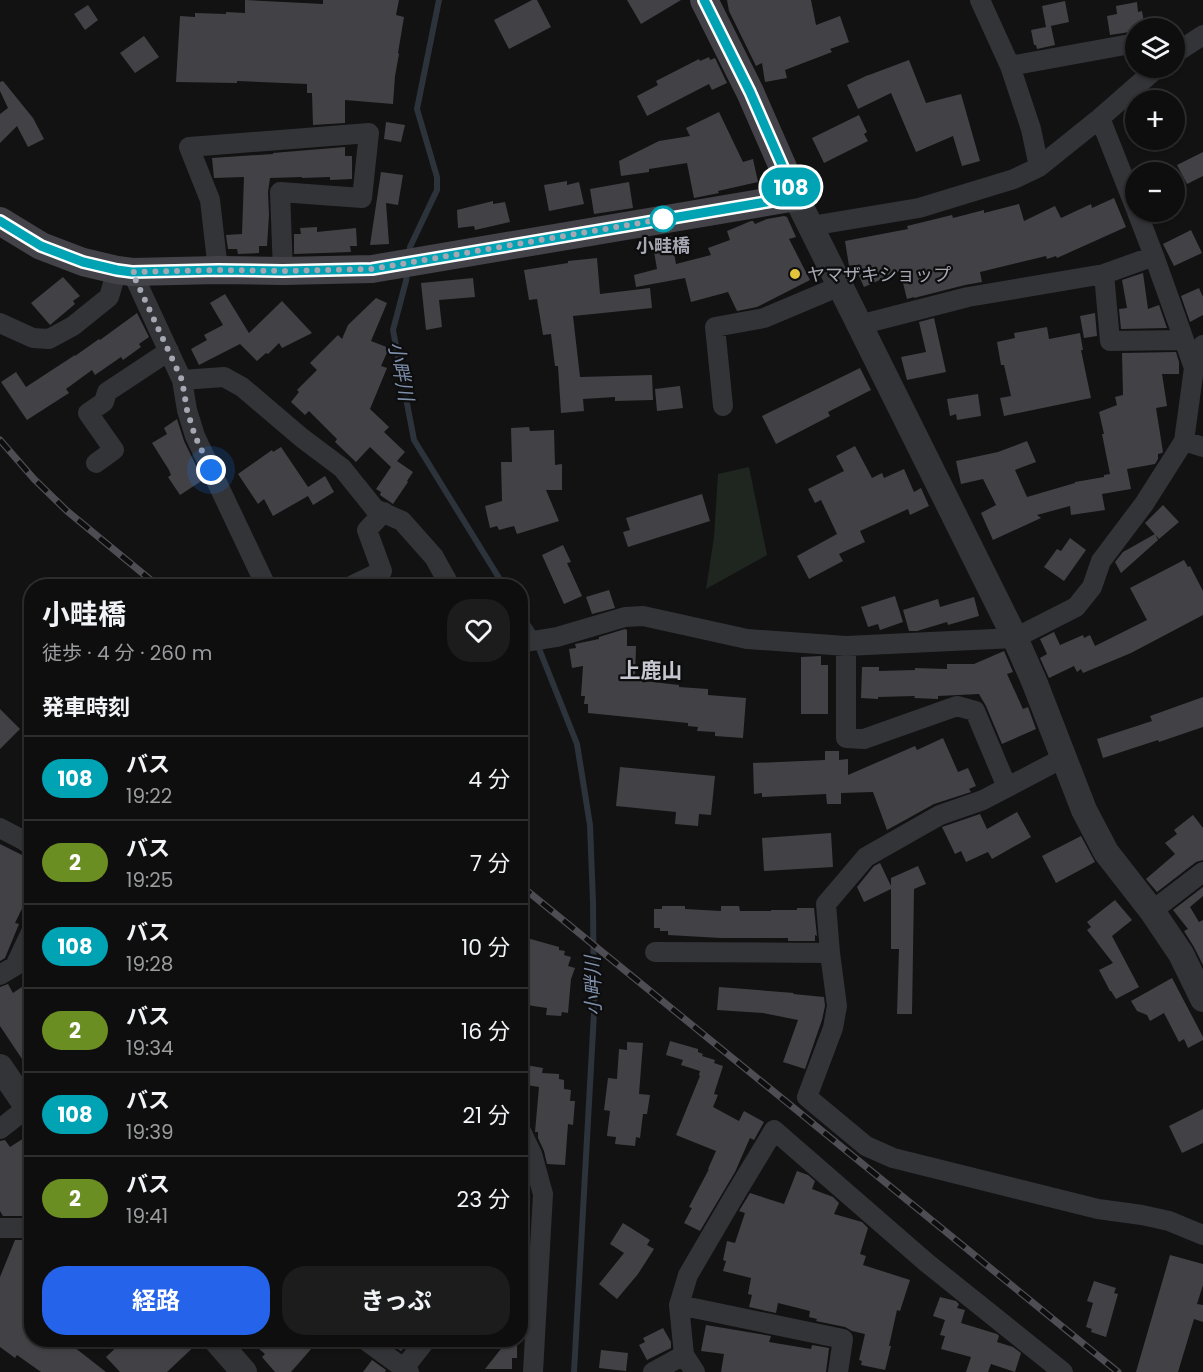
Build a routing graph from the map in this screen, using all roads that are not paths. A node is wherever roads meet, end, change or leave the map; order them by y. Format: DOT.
graph roads {
  1 [pos="704,0"];
  2 [pos="980,0"];
  3 [pos="1203,34"];
  4 [pos="1185,35"];
  5 [pos="1125,45"];
  6 [pos="1185,46"];
  7 [pos="1010,66"];
  8 [pos="1146,78"];
  9 [pos="1100,118"];
  10 [pos="1039,167"];
  11 [pos="1125,182"];
  12 [pos="796,197"];
  13 [pos="0,221"];
  14 [pos="1141,222"];
  15 [pos="811,226"];
  16 [pos="1154,256"];
  17 [pos="218,270"];
  18 [pos="124,271"];
  19 [pos="283,271"];
  20 [pos="1104,274"];
  21 [pos="840,286"];
  22 [pos="0,323"];
  23 [pos="859,324"];
  24 [pos="1184,340"];
  25 [pos="1203,345"];
  26 [pos="169,351"];
  27 [pos="1194,368"];
  28 [pos="182,380"];
  29 [pos="723,406"];
  30 [pos="1184,441"];
  31 [pos="1203,447"];
  32 [pos="96,463"];
  33 [pos="384,512"];
  34 [pos="263,579"];
  35 [pos="365,579"];
  36 [pos="446,579"];
  37 [pos="1015,638"];
  38 [pos="530,641"];
  39 [pos="846,646"];
  40 [pos="1063,758"];
  41 [pos="1008,787"];
  42 [pos="0,828"];
  43 [pos="24,841"];
  44 [pos="1203,872"];
  45 [pos="1152,911"];
  46 [pos="24,947"];
  47 [pos="655,952"];
  48 [pos="830,953"];
  49 [pos="0,975"];
  50 [pos="1203,999"];
  51 [pos="0,1067"];
  52 [pos="24,1101"];
  53 [pos="24,1113"];
  54 [pos="0,1129"];
  55 [pos="528,1146"];
  56 [pos="0,1228"];
  57 [pos="24,1228"];
  58 [pos="1203,1235"];
  59 [pos="679,1305"];
  60 [pos="222,1347"];
  61 [pos="375,1347"];
  62 [pos="421,1347"];
  63 [pos="684,1354"];
  64 [pos="406,1370"];
  65 [pos="244,1372"];
  66 [pos="533,1372"];
  67 [pos="653,1372"];
  68 [pos="695,1372"];
  69 [pos="838,1372"];
  70 [pos="1063,1372"];
  1 -- 12 [label="main road"];
  2 -- 7 [label="street"];
  3 -- 4 [label="street"];
  3 -- 6 [label="street"];
  5 -- 7 [label="street"];
  7 -- 10 [label="street"];
  8 -- 9 [label="street"];
  9 -- 10 [label="street"];
  9 -- 11 [label="street"];
  10 -- 15 [label="street"];
  12 -- 15 [label="street"];
  12 -- 19 [label="main road"];
  13 -- 18 [label="main road"];
  14 -- 16 [label="street"];
  15 -- 21 [label="street"];
  16 -- 20 [label="street"];
  16 -- 24 [label="street"];
  17 -- 18 [label="main road"];
  17 -- 19 [label="main road"];
  17 -- 19 [label="street"];
  18 -- 22 [label="street"];
  18 -- 26 [label="street"];
  20 -- 23 [label="street"];
  20 -- 24 [label="street"];
  21 -- 23 [label="street"];
  21 -- 29 [label="street"];
  23 -- 37 [label="street"];
  24 -- 27 [label="street"];
  25 -- 27 [label="street"];
  26 -- 28 [label="street"];
  26 -- 32 [label="street"];
  27 -- 30 [label="street"];
  28 -- 33 [label="street"];
  28 -- 34 [label="street"];
  30 -- 31 [label="street"];
  30 -- 37 [label="street"];
  33 -- 35 [label="street"];
  33 -- 36 [label="street"];
  37 -- 39 [label="street"];
  37 -- 40 [label="street"];
  38 -- 39 [label="street"];
  39 -- 41 [label="street"];
  40 -- 41 [label="street"];
  40 -- 45 [label="street"];
  41 -- 48 [label="street"];
  42 -- 43 [label="street"];
  44 -- 45 [label="street"];
  45 -- 50 [label="street"];
  46 -- 49 [label="street"];
  47 -- 48 [label="street"];
  48 -- 58 [label="street"];
  51 -- 52 [label="street"];
  53 -- 54 [label="street"];
  55 -- 66 [label="street"];
  56 -- 57 [label="street"];
  59 -- 63 [label="street"];
  59 -- 69 [label="street"];
  59 -- 70 [label="street"];
  60 -- 65 [label="street"];
  61 -- 64 [label="street"];
  62 -- 64 [label="street"];
  63 -- 67 [label="street"];
  63 -- 68 [label="street"];
}
